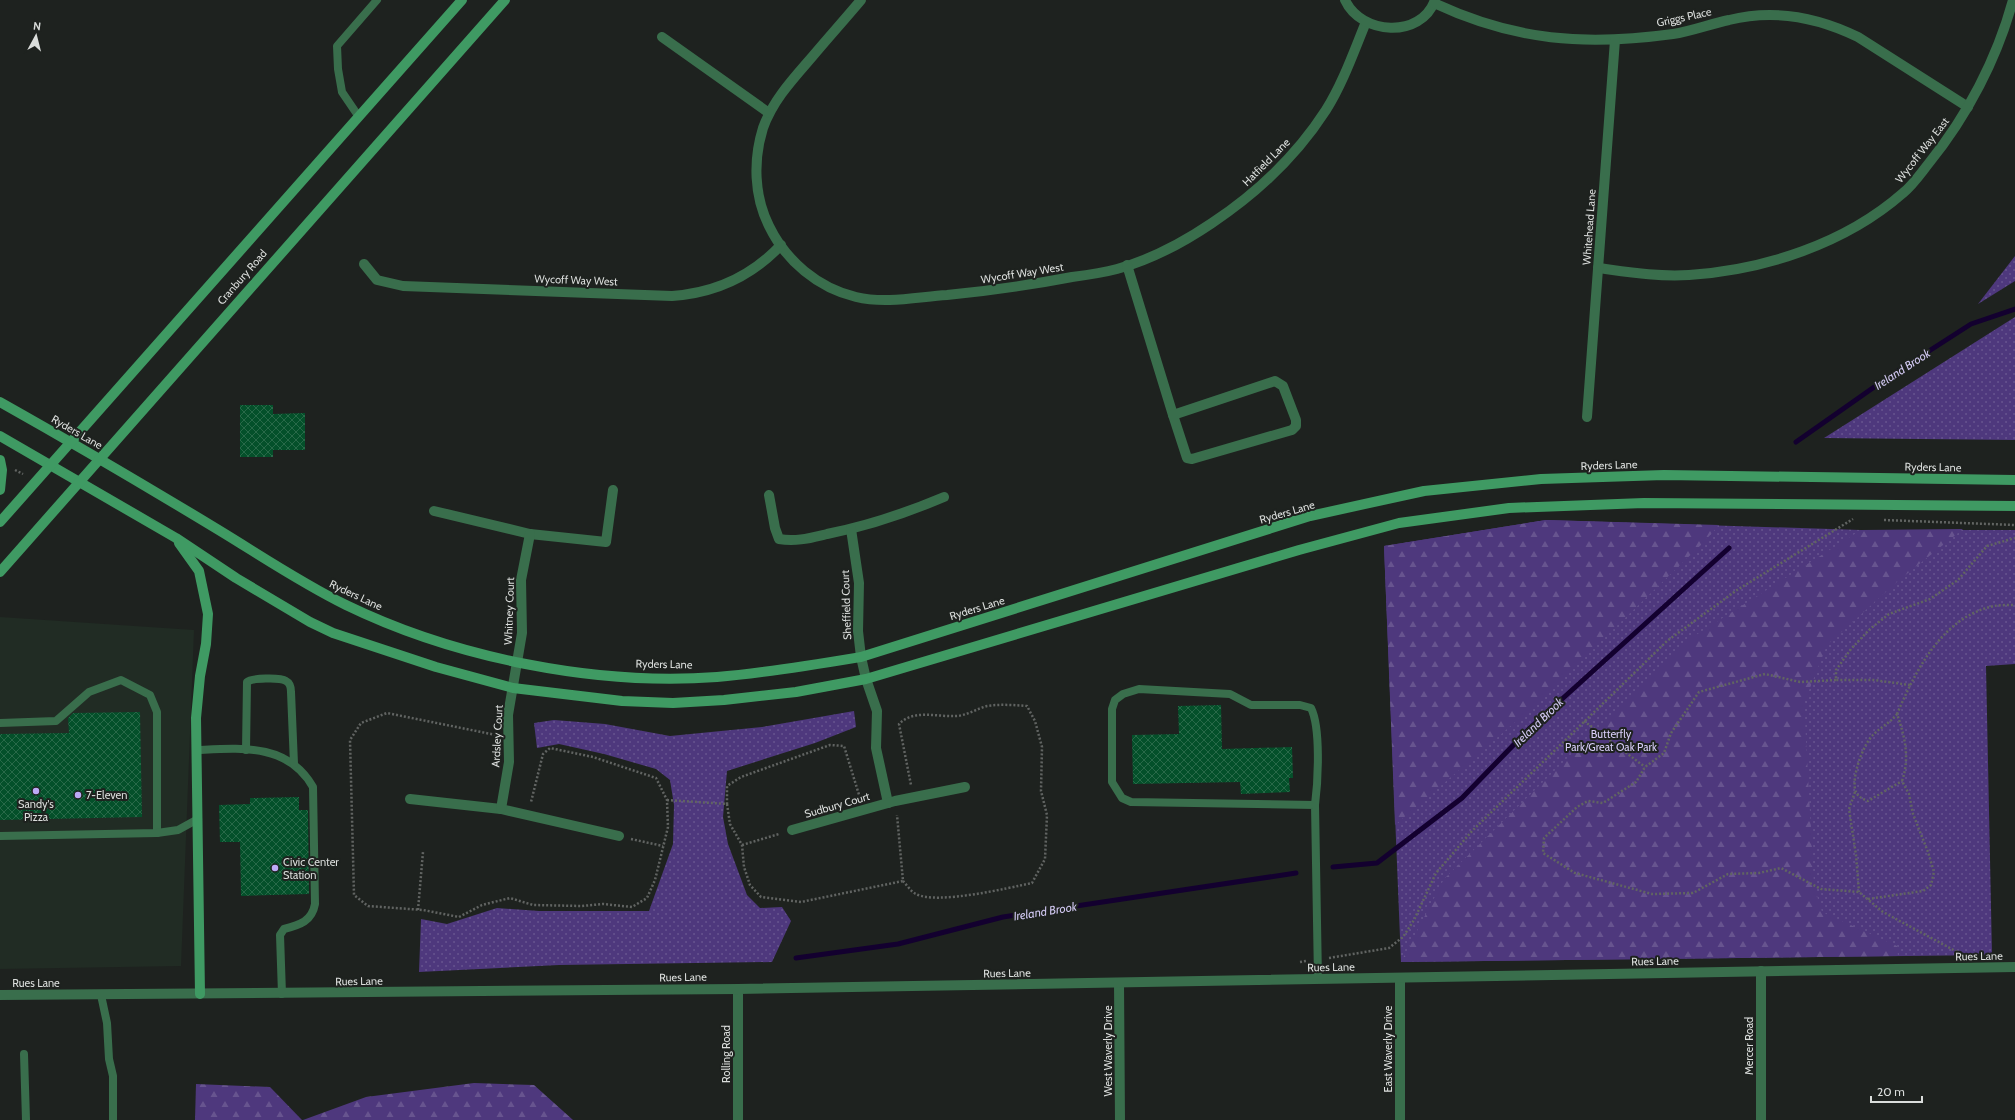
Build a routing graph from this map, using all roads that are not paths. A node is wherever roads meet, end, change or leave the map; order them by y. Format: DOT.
graph roads {
  1 [pos="376,0"];
  2 [pos="462,0"];
  3 [pos="505,0"];
  4 [pos="861,0"];
  5 [pos="1345,0"];
  6 [pos="2013,0"];
  7 [pos="1435,2"];
  8 [pos="1366,22"];
  9 [pos="662,37"];
  10 [pos="1615,40"];
  11 [pos="1968,108"];
  12 [pos="769,114"];
  13 [pos="359,116"];
  14 [pos="780,245"];
  15 [pos="364,264"];
  16 [pos="1127,265"];
  17 [pos="1598,268"];
  18 [pos="0,402"];
  19 [pos="1173,415"];
  20 [pos="1587,417"];
  21 [pos="0,436"];
  22 [pos="71,442"];
  23 [pos="99,458"];
  24 [pos="0,460"];
  25 [pos="50,466"];
  26 [pos="2015,480"];
  27 [pos="79,483"];
  28 [pos="0,490"];
  29 [pos="613,490"];
  30 [pos="769,495"];
  31 [pos="944,497"];
  32 [pos="2015,506"];
  33 [pos="434,511"];
  34 [pos="0,522"];
  35 [pos="851,529"];
  36 [pos="530,534"];
  37 [pos="176,538"];
  38 [pos="0,572"];
  39 [pos="860,657"];
  40 [pos="518,663"];
  41 [pos="866,680"];
  42 [pos="513,688"];
  43 [pos="0,723"];
  44 [pos="197,750"];
  45 [pos="246,750"];
  46 [pos="294,764"];
  47 [pos="965,787"];
  48 [pos="410,799"];
  49 [pos="892,802"];
  50 [pos="1315,805"];
  51 [pos="501,809"];
  52 [pos="198,819"];
  53 [pos="792,830"];
  54 [pos="157,833"];
  55 [pos="0,836"];
  56 [pos="619,836"];
  57 [pos="2015,967"];
  58 [pos="1761,971"];
  59 [pos="1400,978"];
  60 [pos="1318,979"];
  61 [pos="1119,983"];
  62 [pos="738,989"];
  63 [pos="200,994"];
  64 [pos="282,994"];
  65 [pos="0,995"];
  66 [pos="101,995"];
  67 [pos="24,1054"];
  68 [pos="26,1120"];
  69 [pos="113,1120"];
  70 [pos="738,1120"];
  71 [pos="1120,1120"];
  72 [pos="1400,1120"];
  73 [pos="1761,1120"];
  1 -- 13 [label="lane"];
  2 -- 13 [label="main road, Cranbury Road"];
  3 -- 23 [label="main road, Cranbury Road"];
  4 -- 12 [label="street, Wycoff Way West"];
  5 -- 8 [label="street"];
  6 -- 11 [label="street, Wycoff Way East"];
  7 -- 8 [label="street"];
  7 -- 10 [label="street, Griggs Place"];
  8 -- 16 [label="street, Hatfield Lane"];
  9 -- 12 [label="street"];
  10 -- 11 [label="street, Griggs Place"];
  10 -- 17 [label="street, Whitehead Lane"];
  11 -- 17 [label="street, Wycoff Way East"];
  12 -- 14 [label="street, Wycoff Way West"];
  13 -- 22 [label="main road, Cranbury Road"];
  14 -- 15 [label="street, Wycoff Way West"];
  14 -- 16 [label="street, Wycoff Way West"];
  16 -- 19 [label="street"];
  17 -- 20 [label="street, Whitehead Lane"];
  18 -- 22 [label="main road, Ryders Lane"];
  19 -- 19 [label="street"];
  21 -- 25 [label="main road"];
  22 -- 23 [label="main road, Ryders Lane"];
  22 -- 25 [label="main road, Cranbury Road"];
  23 -- 27 [label="main road, Cranbury Road"];
  23 -- 40 [label="main road, Ryders Lane"];
  24 -- 28 [label="main road"];
  25 -- 27 [label="main road"];
  25 -- 34 [label="main road, Cranbury Road"];
  26 -- 39 [label="main road, Ryders Lane"];
  27 -- 37 [label="main road"];
  27 -- 38 [label="main road, Cranbury Road"];
  29 -- 36 [label="street"];
  30 -- 35 [label="street"];
  31 -- 35 [label="street"];
  32 -- 41 [label="main road"];
  33 -- 36 [label="street"];
  35 -- 39 [label="street, Sheffield Court"];
  36 -- 40 [label="street, Whitney Court"];
  37 -- 42 [label="main road"];
  37 -- 44 [label="main road"];
  39 -- 40 [label="main road, Ryders Lane"];
  39 -- 41 [label="street, Sheffield Court"];
  40 -- 42 [label="street, Whitney Court"];
  41 -- 42 [label="main road"];
  41 -- 49 [label="street, Sudbury Court"];
  42 -- 51 [label="street, Ardsley Court"];
  43 -- 54 [label="lane"];
  44 -- 45 [label="lane"];
  44 -- 52 [label="main road"];
  45 -- 46 [label="lane"];
  45 -- 46 [label="lane"];
  46 -- 64 [label="lane"];
  47 -- 49 [label="street, Sudbury Court"];
  48 -- 51 [label="street"];
  49 -- 53 [label="street, Sudbury Court"];
  50 -- 50 [label="lane"];
  50 -- 60 [label="lane"];
  51 -- 56 [label="street"];
  52 -- 54 [label="lane"];
  52 -- 63 [label="main road"];
  54 -- 55 [label="lane"];
  57 -- 58 [label="street, Rues Lane"];
  58 -- 59 [label="street, Rues Lane"];
  58 -- 73 [label="street, Mercer Road"];
  59 -- 60 [label="street, Rues Lane"];
  59 -- 72 [label="street, East Waverly Drive"];
  60 -- 61 [label="street, Rues Lane"];
  61 -- 62 [label="street, Rues Lane"];
  61 -- 71 [label="street, West Waverly Drive"];
  62 -- 64 [label="street, Rues Lane"];
  62 -- 70 [label="street, Rolling Road"];
  63 -- 64 [label="street, Rues Lane"];
  63 -- 66 [label="street, Rues Lane"];
  65 -- 66 [label="street, Rues Lane"];
  66 -- 69 [label="lane"];
  67 -- 68 [label="lane"];
}
